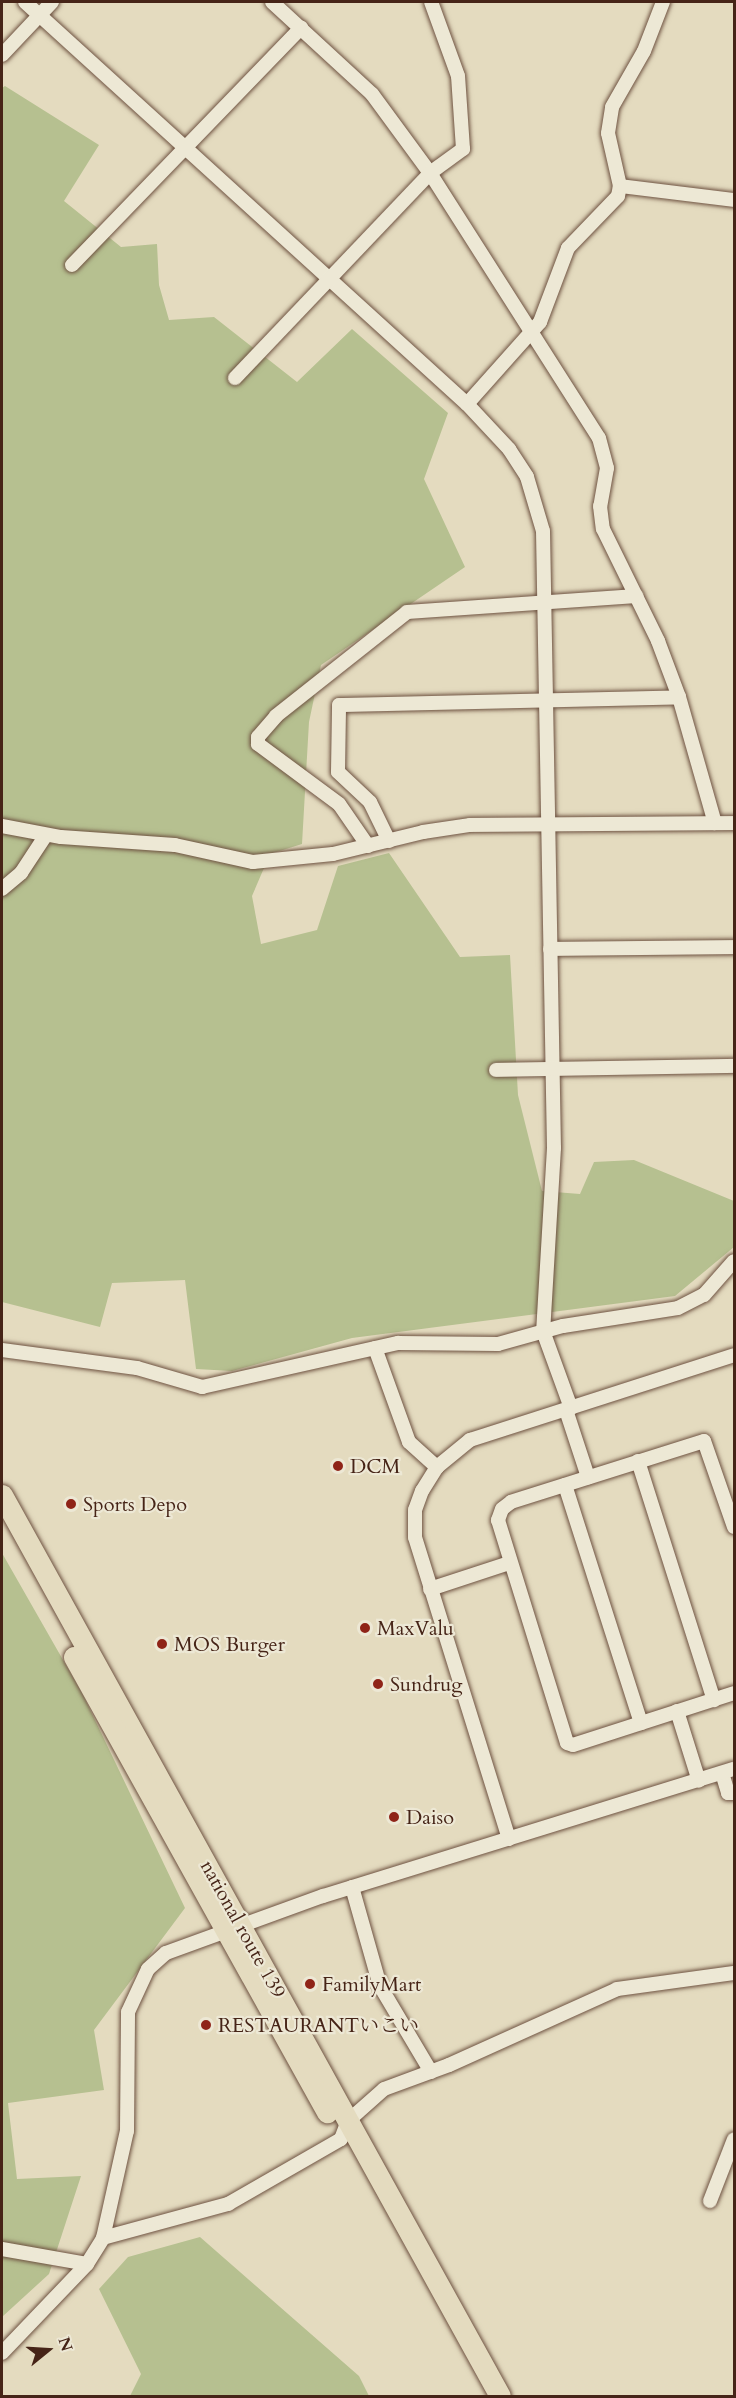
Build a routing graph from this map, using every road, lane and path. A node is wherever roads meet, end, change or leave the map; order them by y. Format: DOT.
graph roads {
  1 [pos="25,2"];
  2 [pos="52,2"];
  3 [pos="272,2"];
  4 [pos="431,2"];
  5 [pos="663,2"];
  6 [pos="39,15"];
  7 [pos="301,28"];
  8 [pos="2,55"];
  9 [pos="186,148"];
  10 [pos="430,173"];
  11 [pos="620,186"];
  12 [pos="735,200"];
  13 [pos="72,265"];
  14 [pos="331,280"];
  15 [pos="531,333"];
  16 [pos="235,378"];
  17 [pos="467,404"];
  18 [pos="636,596"];
  19 [pos="546,602"];
  20 [pos="679,697"];
  21 [pos="546,702"];
  22 [pos="715,823"];
  23 [pos="735,823"];
  24 [pos="548,825"];
  25 [pos="2,826"];
  26 [pos="46,835"];
  27 [pos="389,841"];
  28 [pos="368,846"];
  29 [pos="2,889"];
  30 [pos="735,947"];
  31 [pos="550,949"];
  32 [pos="735,1066"];
  33 [pos="496,1070"];
  34 [pos="551,1070"];
  35 [pos="735,1261"];
  36 [pos="543,1331"];
  37 [pos="375,1348"];
  38 [pos="2,1350"];
  39 [pos="735,1355"];
  40 [pos="568,1409"];
  41 [pos="638,1461"];
  42 [pos="437,1467"];
  43 [pos="588,1477"];
  44 [pos="565,1485"];
  45 [pos="2,1495"];
  46 [pos="2,1525"];
  47 [pos="735,1527"];
  48 [pos="509,1563"];
  49 [pos="430,1589"];
  50 [pos="735,1693"];
  51 [pos="714,1700"];
  52 [pos="677,1712"];
  53 [pos="641,1723"];
  54 [pos="728,1771"];
  55 [pos="699,1781"];
  56 [pos="735,1793"];
  57 [pos="509,1839"];
  58 [pos="352,1887"];
  59 [pos="234,1929"];
  60 [pos="735,1973"];
  61 [pos="431,2072"];
  62 [pos="344,2130"];
  63 [pos="735,2139"];
  64 [pos="710,2201"];
  65 [pos="103,2238"];
  66 [pos="2,2249"];
  67 [pos="87,2264"];
  68 [pos="2,2353"];
  69 [pos="484,2397"];
  70 [pos="500,2397"];
  1 -- 6 [label="street"];
  2 -- 6 [label="street"];
  3 -- 7 [label="street"];
  4 -- 10 [label="street"];
  5 -- 11 [label="street"];
  6 -- 8 [label="street"];
  6 -- 9 [label="street"];
  7 -- 9 [label="street"];
  7 -- 10 [label="street"];
  9 -- 13 [label="street"];
  9 -- 14 [label="street"];
  10 -- 14 [label="street"];
  10 -- 15 [label="street"];
  11 -- 12 [label="street"];
  11 -- 15 [label="street"];
  14 -- 16 [label="street"];
  14 -- 17 [label="street"];
  15 -- 17 [label="street"];
  15 -- 18 [label="street"];
  17 -- 19 [label="street"];
  18 -- 19 [label="street"];
  18 -- 20 [label="street"];
  19 -- 21 [label="street"];
  19 -- 28 [label="street"];
  20 -- 21 [label="street"];
  20 -- 22 [label="street"];
  21 -- 24 [label="street"];
  21 -- 27 [label="street"];
  22 -- 23 [label="street"];
  22 -- 24 [label="street"];
  24 -- 27 [label="street"];
  24 -- 31 [label="street"];
  25 -- 26 [label="street"];
  26 -- 28 [label="street"];
  26 -- 29 [label="street"];
  27 -- 28 [label="street"];
  30 -- 31 [label="street"];
  31 -- 34 [label="street"];
  32 -- 34 [label="street"];
  33 -- 34 [label="street"];
  34 -- 36 [label="street"];
  35 -- 36 [label="street"];
  36 -- 37 [label="street"];
  36 -- 40 [label="street"];
  37 -- 38 [label="street"];
  37 -- 42 [label="street"];
  39 -- 40 [label="street"];
  40 -- 42 [label="street"];
  40 -- 43 [label="street"];
  41 -- 43 [label="street"];
  41 -- 47 [label="street"];
  41 -- 51 [label="street"];
  42 -- 49 [label="street"];
  43 -- 44 [label="street"];
  44 -- 48 [label="street"];
  44 -- 53 [label="street"];
  45 -- 59 [label="highway, national route 139"];
  46 -- 59 [label="highway, national route 139"];
  48 -- 49 [label="street"];
  48 -- 53 [label="street"];
  49 -- 57 [label="street"];
  50 -- 51 [label="street"];
  51 -- 52 [label="street"];
  52 -- 53 [label="street"];
  52 -- 55 [label="street"];
  54 -- 55 [label="street"];
  54 -- 56 [label="street"];
  55 -- 57 [label="street"];
  57 -- 58 [label="street"];
  58 -- 59 [label="street"];
  58 -- 61 [label="street"];
  59 -- 62 [label="highway, national route 139"];
  59 -- 65 [label="street"];
  60 -- 61 [label="street"];
  61 -- 62 [label="street"];
  62 -- 65 [label="street"];
  62 -- 69 [label="highway, national route 139"];
  62 -- 70 [label="highway, national route 139"];
  63 -- 64 [label="street"];
  65 -- 67 [label="street"];
  66 -- 67 [label="street"];
  67 -- 68 [label="street"];
}
